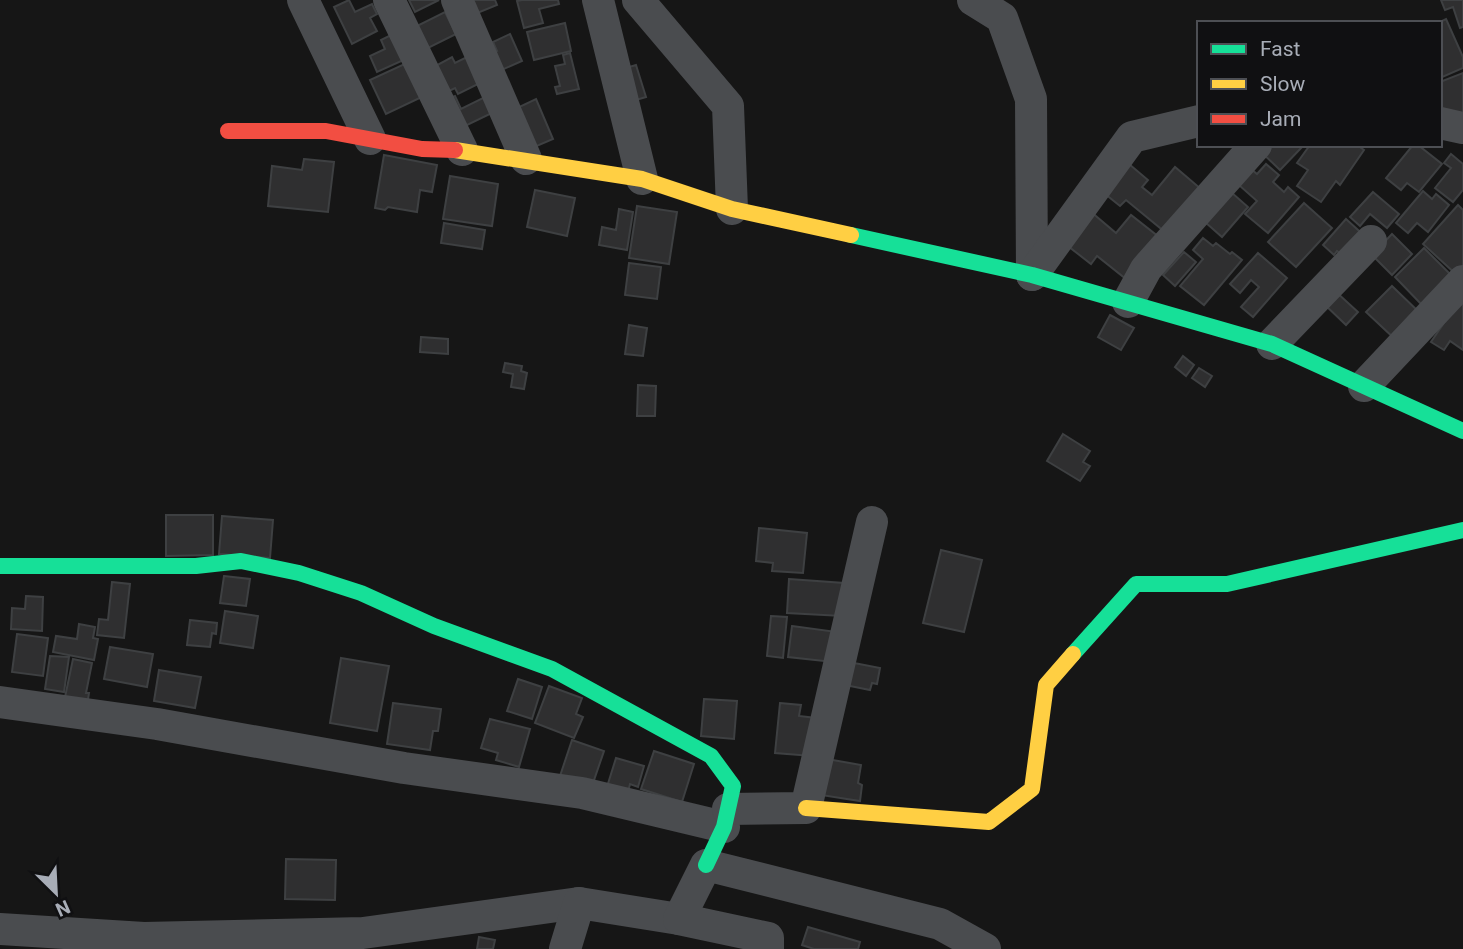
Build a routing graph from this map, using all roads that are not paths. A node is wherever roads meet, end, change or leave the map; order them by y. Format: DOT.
graph roads {
  1 [pos="303,0"];
  2 [pos="389,0"];
  3 [pos="457,0"];
  4 [pos="598,0"];
  5 [pos="638,0"];
  6 [pos="973,0"];
  7 [pos="1197,121"];
  8 [pos="1442,123"];
  9 [pos="1463,128"];
  10 [pos="228,131"];
  11 [pos="370,139"];
  12 [pos="1254,147"];
  13 [pos="462,150"];
  14 [pos="526,159"];
  15 [pos="642,179"];
  16 [pos="732,209"];
  17 [pos="1371,241"];
  18 [pos="1032,275"];
  19 [pos="1463,281"];
  20 [pos="1128,302"];
  21 [pos="1272,344"];
  22 [pos="1364,386"];
  23 [pos="1463,431"];
  24 [pos="872,522"];
  25 [pos="1463,530"];
  26 [pos="0,566"];
  27 [pos="0,702"];
  28 [pos="806,808"];
  29 [pos="726,818"];
  30 [pos="706,864"];
  31 [pos="579,903"];
  32 [pos="679,919"];
  33 [pos="12,936"];
  34 [pos="565,949"];
  35 [pos="768,949"];
  36 [pos="985,949"];
  1 -- 11 [label="street"];
  2 -- 13 [label="street"];
  3 -- 14 [label="street"];
  4 -- 15 [label="street"];
  5 -- 16 [label="street"];
  6 -- 18 [label="street"];
  7 -- 18 [label="street"];
  8 -- 9 [label="street"];
  10 -- 11 [label="street"];
  11 -- 13 [label="street"];
  12 -- 20 [label="street"];
  13 -- 14 [label="street"];
  14 -- 15 [label="street"];
  15 -- 16 [label="street"];
  16 -- 18 [label="street"];
  17 -- 21 [label="street"];
  18 -- 20 [label="street"];
  19 -- 22 [label="street"];
  20 -- 21 [label="street"];
  21 -- 22 [label="street"];
  22 -- 23 [label="street"];
  24 -- 28 [label="street"];
  25 -- 28 [label="street"];
  26 -- 29 [label="street"];
  27 -- 29 [label="street"];
  28 -- 29 [label="street"];
  29 -- 30 [label="street"];
  30 -- 32 [label="street"];
  30 -- 36 [label="street"];
  31 -- 32 [label="street"];
  31 -- 33 [label="street"];
  31 -- 34 [label="street"];
  32 -- 35 [label="street"];
}
